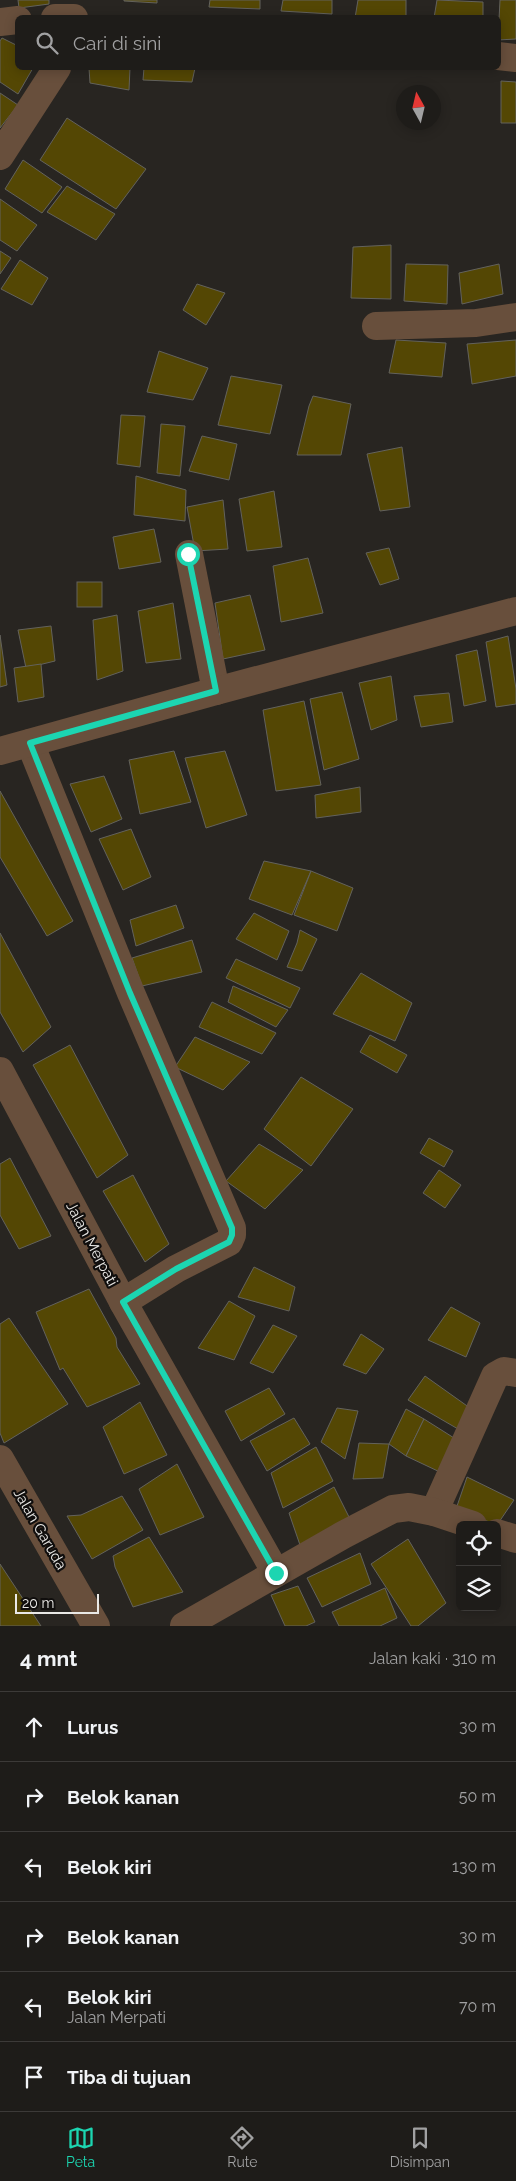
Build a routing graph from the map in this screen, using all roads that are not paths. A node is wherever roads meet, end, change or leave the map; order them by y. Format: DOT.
graph roads {
  1 [pos="15,20"];
  2 [pos="0,22"];
  3 [pos="501,56"];
  4 [pos="516,58"];
  5 [pos="55,70"];
  6 [pos="0,156"];
  7 [pos="516,317"];
  8 [pos="376,326"];
  9 [pos="188,554"];
  10 [pos="516,611"];
  11 [pos="216,691"];
  12 [pos="30,743"];
  13 [pos="0,751"];
  14 [pos="0,1071"];
  15 [pos="123,1302"];
  16 [pos="516,1373"];
  17 [pos="0,1459"];
  18 [pos="434,1512"];
  19 [pos="461,1521"];
  20 [pos="501,1534"];
  21 [pos="516,1539"];
  22 [pos="276,1573"];
  23 [pos="96,1626"];
  24 [pos="184,1626"];
  1 -- 2 [label="street"];
  3 -- 4 [label="street"];
  5 -- 6 [label="street"];
  7 -- 8 [label="street"];
  9 -- 11 [label="street"];
  10 -- 11 [label="street"];
  11 -- 12 [label="street"];
  12 -- 13 [label="street"];
  12 -- 15 [label="street"];
  14 -- 15 [label="street, Jalan Merpati"];
  15 -- 22 [label="street, Jalan Merpati"];
  16 -- 18 [label="street"];
  17 -- 23 [label="street, Jalan Garuda"];
  18 -- 19 [label="street"];
  18 -- 22 [label="street"];
  20 -- 21 [label="street"];
  22 -- 24 [label="street"];
}
